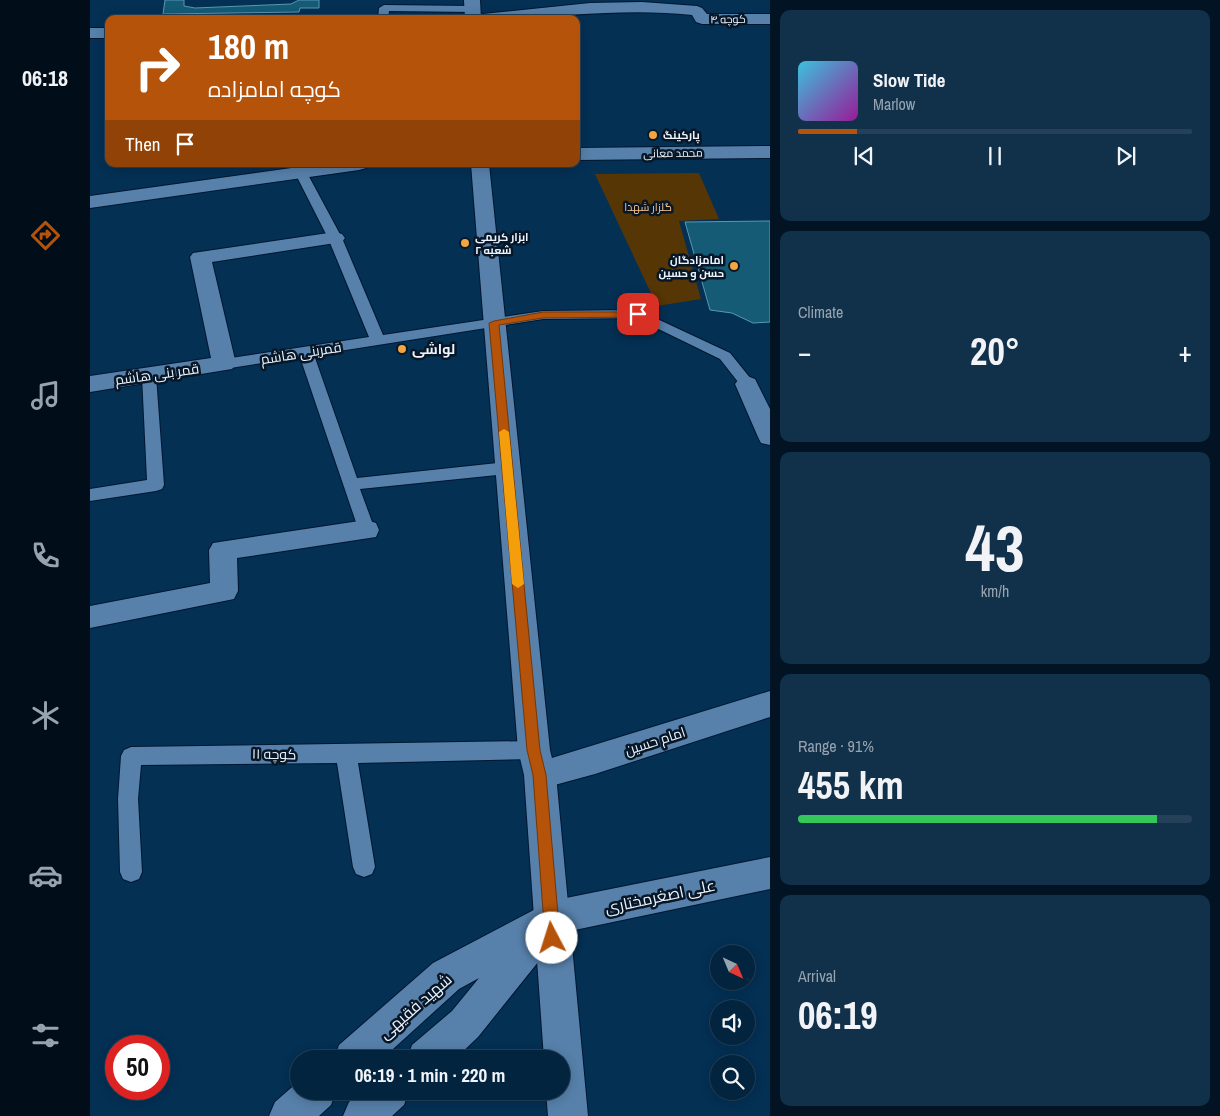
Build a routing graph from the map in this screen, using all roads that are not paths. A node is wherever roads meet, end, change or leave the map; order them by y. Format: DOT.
graph roads {
  1 [pos="383,9"];
  2 [pos="475,12"];
  3 [pos="770,19"];
  4 [pos="90,33"];
  5 [pos="105,33"];
  6 [pos="770,152"];
  7 [pos="580,154"];
  8 [pos="337,167"];
  9 [pos="480,167"];
  10 [pos="300,172"];
  11 [pos="90,202"];
  12 [pos="335,238"];
  13 [pos="494,323"];
  14 [pos="378,341"];
  15 [pos="306,352"];
  16 [pos="224,364"];
  17 [pos="149,376"];
  18 [pos="90,384"];
  19 [pos="747,384"];
  20 [pos="770,437"];
  21 [pos="507,468"];
  22 [pos="351,484"];
  23 [pos="90,495"];
  24 [pos="366,530"];
  25 [pos="90,617"];
  26 [pos="770,704"];
  27 [pos="346,754"];
  28 [pos="537,763"];
  29 [pos="364,867"];
  30 [pos="131,872"];
  31 [pos="770,873"];
  32 [pos="551,918"];
  33 [pos="363,1050"];
  34 [pos="436,1050"];
  35 [pos="307,1100"];
  36 [pos="380,1100"];
  37 [pos="289,1116"];
  38 [pos="363,1116"];
  39 [pos="568,1116"];
  1 -- 2 [label="lane"];
  2 -- 3 [label="street, کوچه ۴"];
  4 -- 5 [label="street"];
  6 -- 7 [label="street, محمد معانی"];
  8 -- 10 [label="street"];
  9 -- 13 [label="street"];
  10 -- 11 [label="street"];
  10 -- 12 [label="lane"];
  12 -- 14 [label="lane"];
  12 -- 16 [label="street"];
  13 -- 14 [label="lane, قمربنی هاشم"];
  13 -- 19 [label="lane, قمربنی هاشم"];
  13 -- 21 [label="street"];
  14 -- 15 [label="lane, قمربنی هاشم"];
  15 -- 16 [label="lane, قمربنی هاشم"];
  15 -- 22 [label="lane"];
  16 -- 17 [label="street, قمر بنی هاشم"];
  17 -- 18 [label="street, قمر بنی هاشم"];
  17 -- 23 [label="lane"];
  19 -- 20 [label="street"];
  21 -- 22 [label="lane"];
  21 -- 28 [label="street"];
  22 -- 24 [label="lane"];
  24 -- 25 [label="street"];
  26 -- 28 [label="street, امام حسین"];
  27 -- 28 [label="lane, کوچه ۱۱"];
  27 -- 29 [label="lane"];
  27 -- 30 [label="lane, کوچه ۱۱"];
  28 -- 32 [label="street"];
  31 -- 32 [label="street, علی اصغرمختاری"];
  32 -- 33 [label="street, شهید فقیهی"];
  32 -- 34 [label="street"];
  32 -- 39 [label="street"];
  35 -- 37 [label="street"];
  36 -- 38 [label="street"];
}
